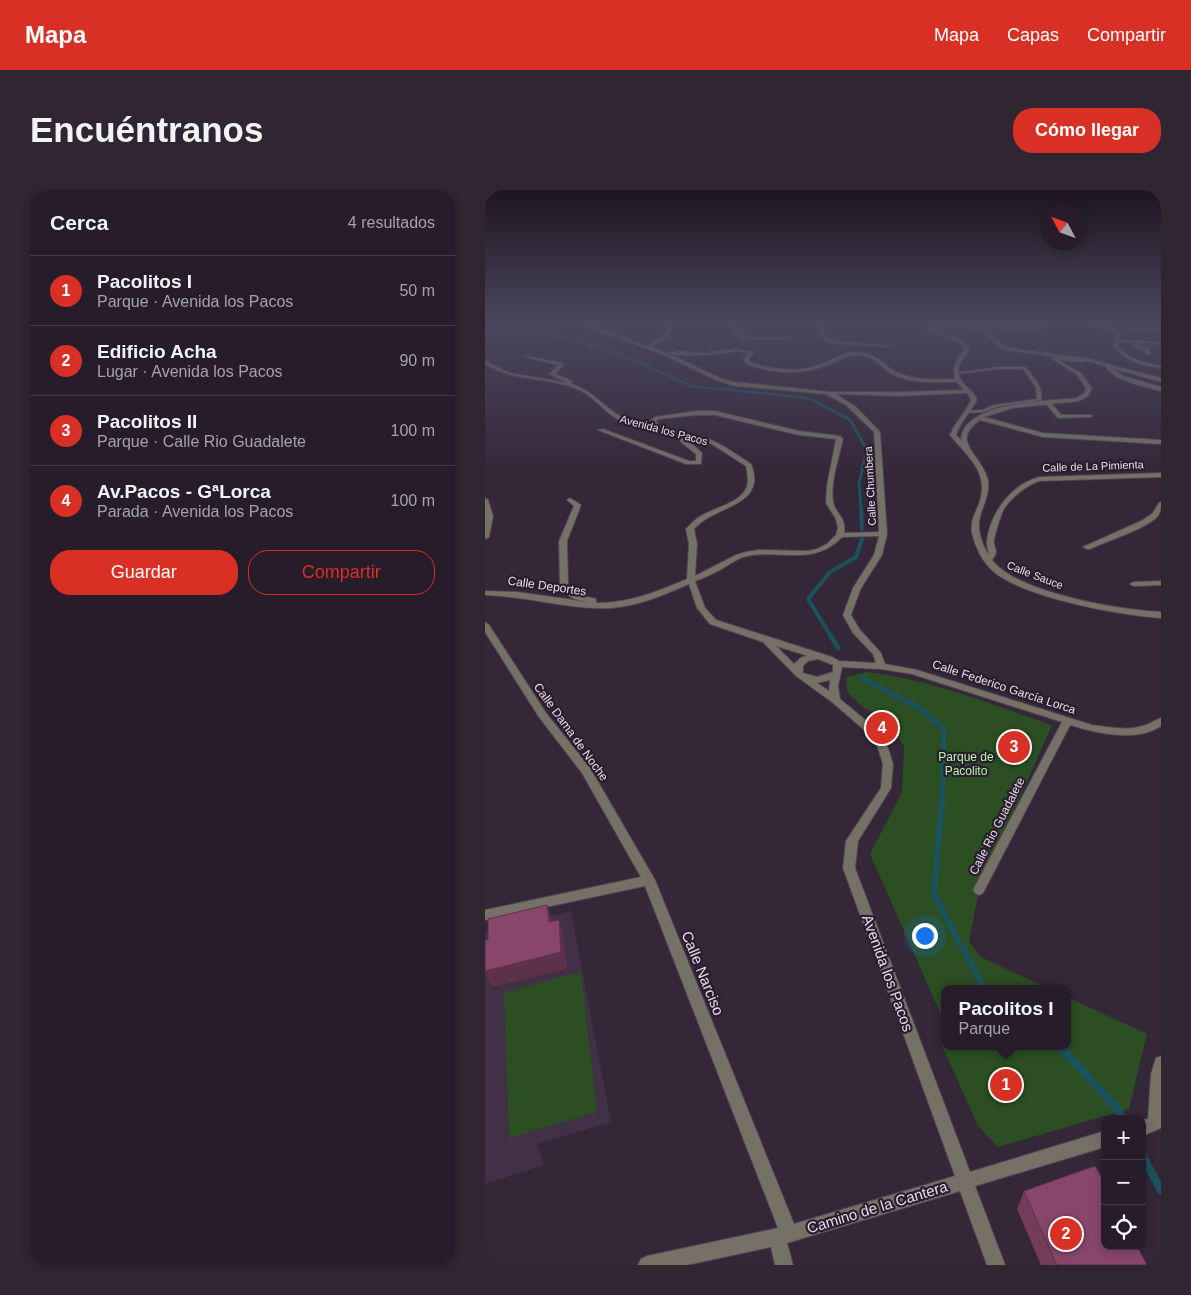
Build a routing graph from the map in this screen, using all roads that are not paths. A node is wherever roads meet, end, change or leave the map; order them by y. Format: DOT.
graph roads {
  1 [pos="503,373"];
  2 [pos="553,373"];
  3 [pos="706,373"];
  4 [pos="896,373"];
  5 [pos="956,373"];
  6 [pos="1028,373"];
  7 [pos="1078,373"];
  8 [pos="1113,373"];
  9 [pos="1137,373"];
  10 [pos="1158,379"];
  11 [pos="568,381"];
  12 [pos="958,381"];
  13 [pos="559,384"];
  14 [pos="1145,384"];
  15 [pos="579,388"];
  16 [pos="1161,389"];
  17 [pos="967,391"];
  18 [pos="827,392"];
  19 [pos="1049,404"];
  20 [pos="968,412"];
  21 [pos="1091,416"];
  22 [pos="981,418"];
  23 [pos="601,430"];
  24 [pos="659,431"];
  25 [pos="679,435"];
  26 [pos="1161,442"];
  27 [pos="965,447"];
  28 [pos="1161,475"];
  29 [pos="485,500"];
  30 [pos="570,500"];
  31 [pos="1161,504"];
  32 [pos="883,534"];
  33 [pos="841,535"];
  34 [pos="485,537"];
  35 [pos="1087,547"];
  36 [pos="988,560"];
  37 [pos="691,580"];
  38 [pos="1161,583"];
  39 [pos="1134,584"];
  40 [pos="485,593"];
  41 [pos="616,604"];
  42 [pos="1161,615"];
  43 [pos="485,625"];
  44 [pos="766,641"];
  45 [pos="818,656"];
  46 [pos="881,666"];
  47 [pos="836,669"];
  48 [pos="802,676"];
  49 [pos="835,700"];
  50 [pos="1067,721"];
  51 [pos="1161,722"];
  52 [pos="649,880"];
  53 [pos="979,890"];
  54 [pos="485,915"];
  55 [pos="1161,1063"];
  56 [pos="1153,1129"];
  57 [pos="1101,1140"];
  58 [pos="964,1180"];
  59 [pos="783,1235"];
  60 [pos="647,1265"];
  61 [pos="784,1265"];
  62 [pos="996,1265"];
  1 -- 13 [label="street, Avenida los Pacos"];
  2 -- 11 [label="street"];
  3 -- 18 [label="street, Calle Chumbera"];
  4 -- 12 [label="street"];
  5 -- 12 [label="street"];
  6 -- 20 [label="lane"];
  7 -- 19 [label="street"];
  8 -- 14 [label="street"];
  9 -- 10 [label="street"];
  10 -- 14 [label="street"];
  11 -- 13 [label="street"];
  11 -- 15 [label="street"];
  12 -- 17 [label="street"];
  13 -- 15 [label="street, Avenida los Pacos"];
  14 -- 16 [label="street"];
  15 -- 24 [label="street, Avenida los Pacos"];
  17 -- 18 [label="street"];
  17 -- 20 [label="street"];
  18 -- 32 [label="street, Calle Chumbera"];
  19 -- 21 [label="lane"];
  19 -- 22 [label="street"];
  20 -- 27 [label="street, Calle Sauce"];
  22 -- 26 [label="street"];
  22 -- 27 [label="street"];
  23 -- 25 [label="street"];
  24 -- 25 [label="street, Avenida los Pacos"];
  24 -- 33 [label="street"];
  25 -- 37 [label="street, Avenida los Pacos"];
  27 -- 36 [label="street, Calle Sauce"];
  28 -- 36 [label="street, Calle de La Pimienta"];
  29 -- 34 [label="street"];
  30 -- 41 [label="street"];
  31 -- 35 [label="street"];
  32 -- 33 [label="street"];
  32 -- 46 [label="street, Calle Chumbera"];
  33 -- 37 [label="street"];
  36 -- 42 [label="street, Calle Sauce"];
  37 -- 41 [label="street, Calle Deportes"];
  37 -- 44 [label="street, Avenida los Pacos"];
  38 -- 39 [label="street"];
  40 -- 41 [label="street, Calle Deportes"];
  43 -- 52 [label="street, Calle Dama de Noche"];
  44 -- 45 [label="street, Avenida los Pacos"];
  44 -- 48 [label="street, Avenida los Pacos"];
  45 -- 47 [label="street"];
  45 -- 48 [label="street"];
  46 -- 47 [label="street, Calle Federico García Lorca"];
  46 -- 50 [label="street, Calle Federico García Lorca"];
  47 -- 48 [label="street"];
  47 -- 49 [label="street"];
  48 -- 49 [label="street, Avenida los Pacos"];
  49 -- 58 [label="street, Avenida los Pacos"];
  50 -- 51 [label="street, Calle Federico García Lorca"];
  50 -- 53 [label="street, Calle Rio Guadalete"];
  52 -- 54 [label="street"];
  52 -- 59 [label="street, Calle Narciso"];
  55 -- 56 [label="street"];
  57 -- 58 [label="street, Camino de la Cantera"];
  58 -- 59 [label="street, Camino de la Cantera"];
  58 -- 62 [label="street, Avenida los Pacos"];
  59 -- 60 [label="street, Camino de la Cantera"];
  59 -- 61 [label="street, Calle Narciso"];
}
